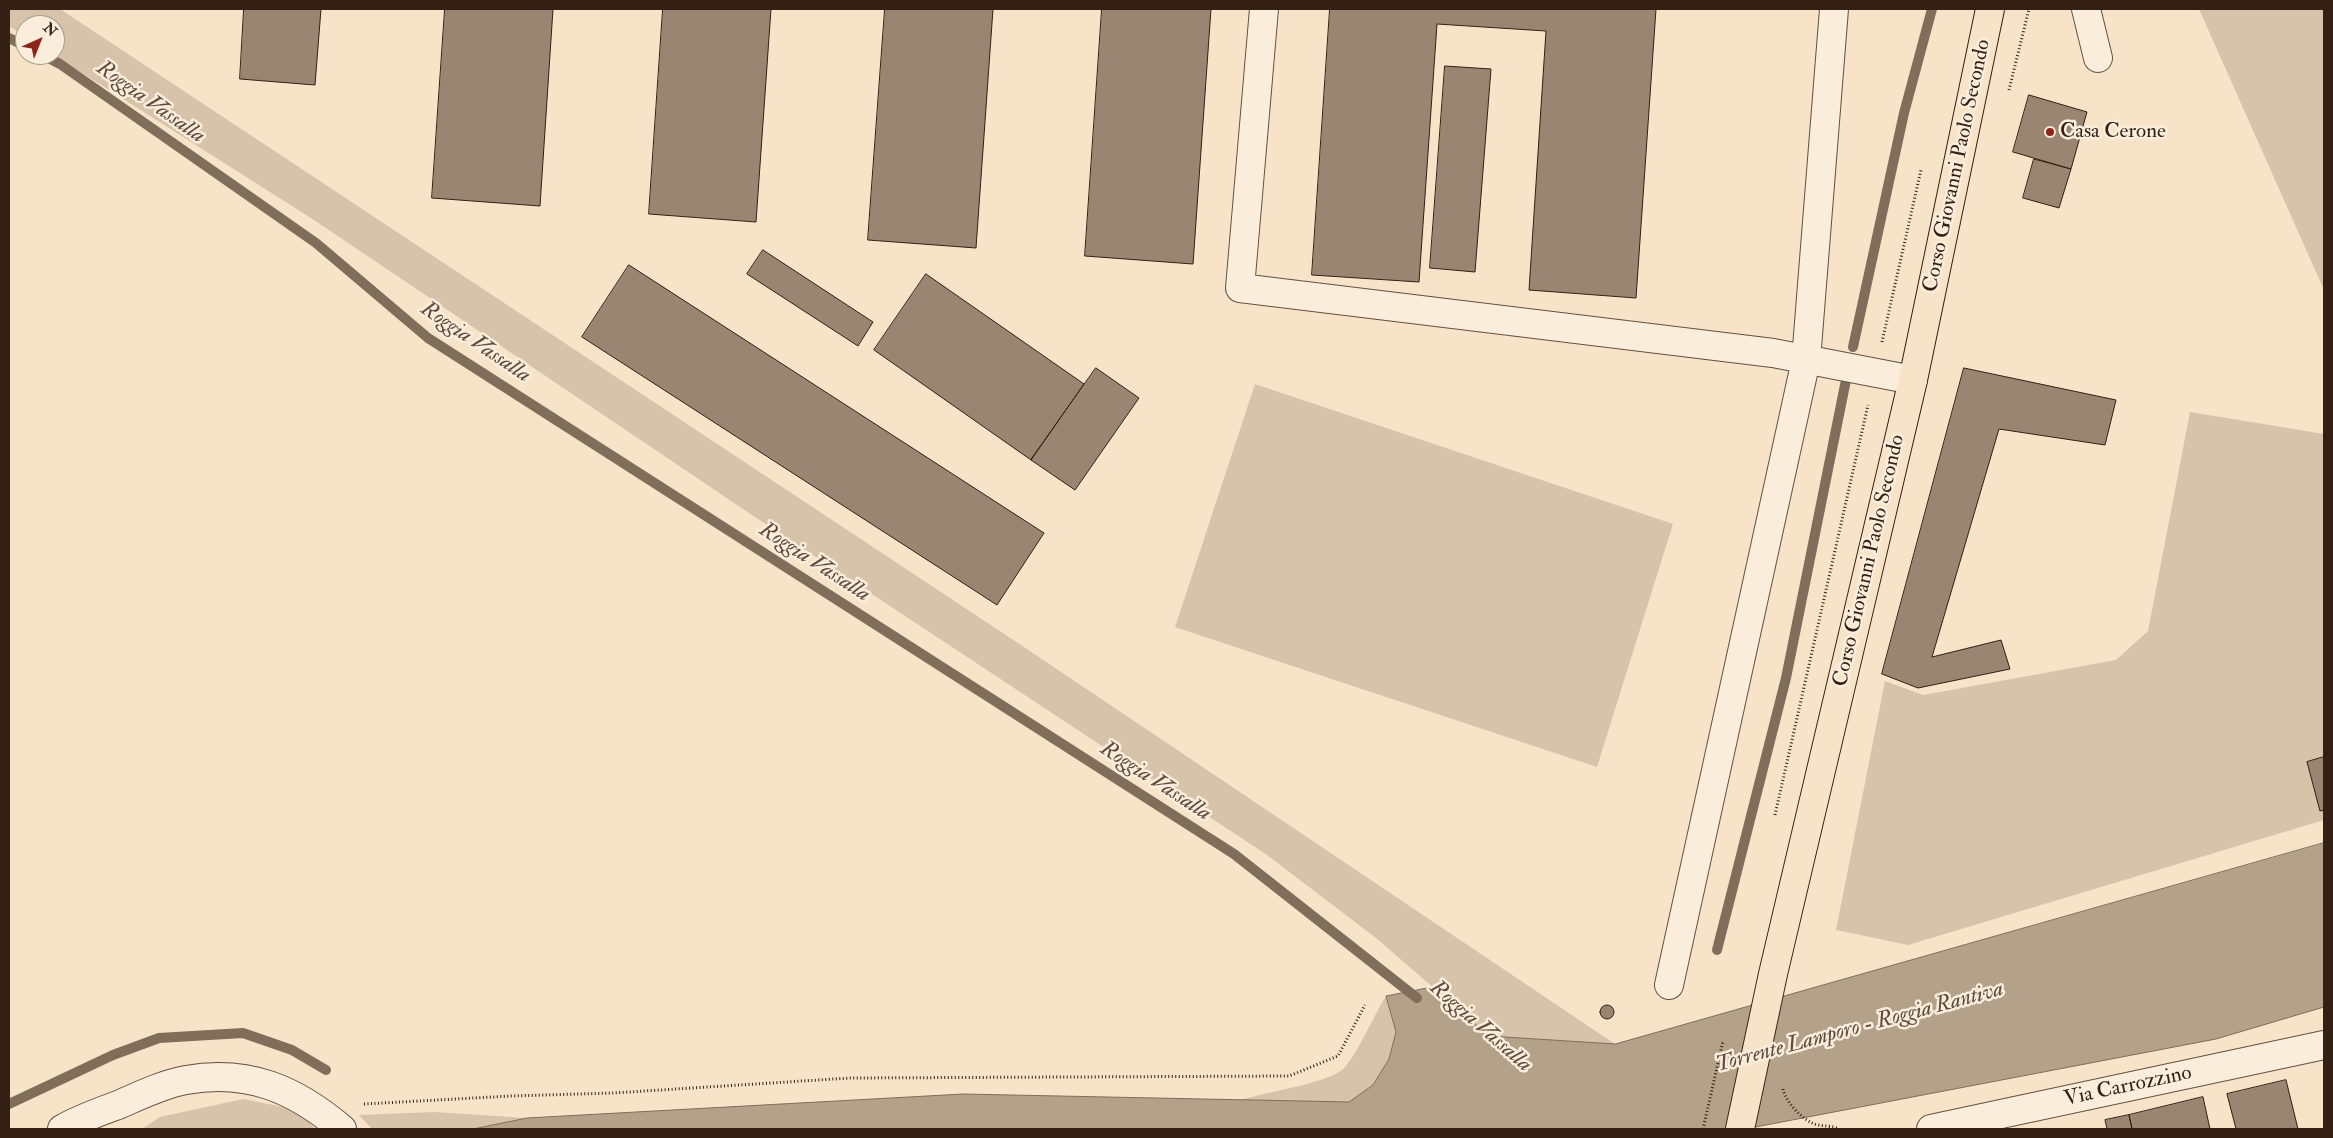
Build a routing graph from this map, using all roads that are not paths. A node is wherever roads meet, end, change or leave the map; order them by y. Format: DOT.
graph roads {
  1 [pos="1264,9"];
  2 [pos="1834,9"];
  3 [pos="1990,9"];
  4 [pos="2086,9"];
  5 [pos="2098,58"];
  6 [pos="1806,360"];
  7 [pos="1913,380"];
  8 [pos="1669,985"];
  9 [pos="2324,1045"];
  10 [pos="1741,1125"];
  11 [pos="62,1129"];
  12 [pos="342,1129"];
  13 [pos="1931,1129"];
  1 -- 6 [label="street"];
  2 -- 6 [label="street"];
  3 -- 7 [label="main road, Corso Giovanni Paolo Secondo"];
  4 -- 5 [label="street"];
  6 -- 7 [label="street"];
  6 -- 8 [label="street"];
  7 -- 10 [label="main road, Corso Giovanni Paolo Secondo"];
  9 -- 13 [label="street, Via Carrozzino"];
  11 -- 12 [label="street"];
}
